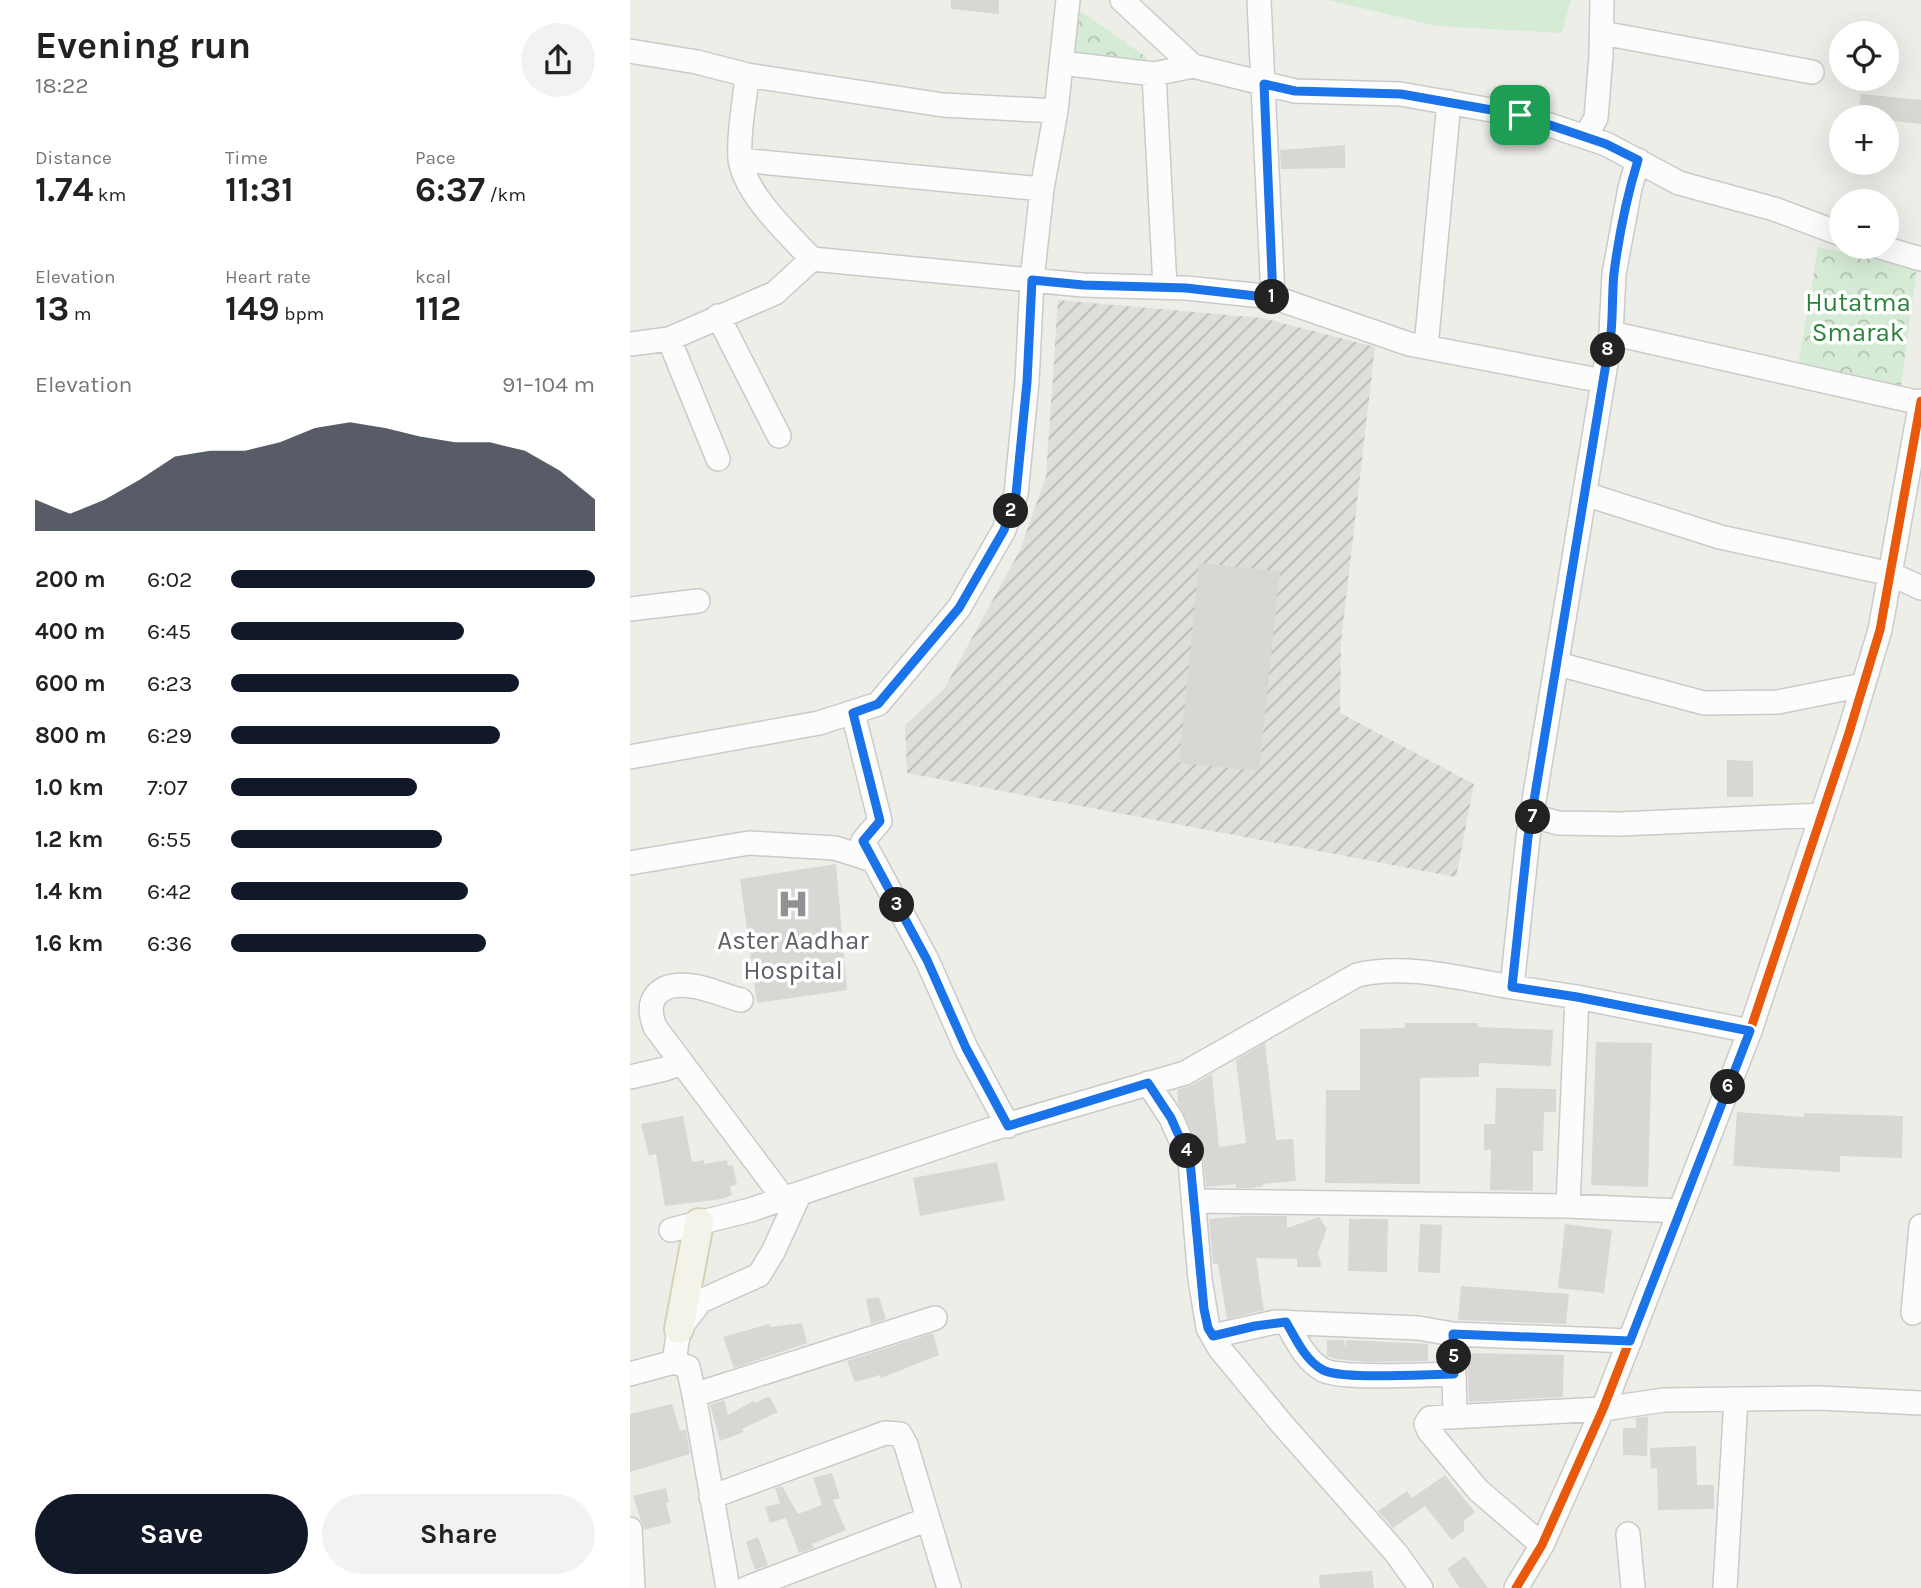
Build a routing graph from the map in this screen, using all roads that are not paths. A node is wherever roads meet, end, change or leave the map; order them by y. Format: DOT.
graph roads {
  1 [pos="1068,0"];
  2 [pos="1122,0"];
  3 [pos="1259,0"];
  4 [pos="1602,0"];
  5 [pos="1601,33"];
  6 [pos="630,51"];
  7 [pos="1061,64"];
  8 [pos="1193,66"];
  9 [pos="1812,72"];
  10 [pos="1154,74"];
  11 [pos="747,75"];
  12 [pos="1264,84"];
  13 [pos="1449,102"];
  14 [pos="1056,111"];
  15 [pos="1585,137"];
  16 [pos="740,160"];
  17 [pos="1638,160"];
  18 [pos="1042,189"];
  19 [pos="1829,230"];
  20 [pos="1899,253"];
  21 [pos="812,259"];
  22 [pos="1921,259"];
  23 [pos="1032,280"];
  24 [pos="1165,288"];
  25 [pos="1273,298"];
  26 [pos="718,316"];
  27 [pos="1611,333"];
  28 [pos="669,339"];
  29 [pos="630,344"];
  30 [pos="1426,347"];
  31 [pos="1602,381"];
  32 [pos="1921,402"];
  33 [pos="779,436"];
  34 [pos="718,459"];
  35 [pos="1585,494"];
  36 [pos="1891,574"];
  37 [pos="1921,588"];
  38 [pos="698,601"];
  39 [pos="630,609"];
  40 [pos="1558,664"];
  41 [pos="1863,685"];
  42 [pos="853,713"];
  43 [pos="630,757"];
  44 [pos="1822,815"];
  45 [pos="1533,816"];
  46 [pos="873,860"];
  47 [pos="630,863"];
  48 [pos="1512,987"];
  49 [pos="1577,997"];
  50 [pos="741,1000"];
  51 [pos="1750,1031"];
  52 [pos="682,1063"];
  53 [pos="630,1077"];
  54 [pos="1148,1083"];
  55 [pos="1008,1126"];
  56 [pos="792,1196"];
  57 [pos="1195,1201"];
  58 [pos="1569,1206"];
  59 [pos="1679,1211"];
  60 [pos="699,1223"];
  61 [pos="1921,1226"];
  62 [pos="671,1230"];
  63 [pos="1913,1313"];
  64 [pos="935,1318"];
  65 [pos="1286,1322"];
  66 [pos="679,1329"];
  67 [pos="1453,1334"];
  68 [pos="1213,1336"];
  69 [pos="1630,1341"];
  70 [pos="674,1362"];
  71 [pos="630,1374"];
  72 [pos="1454,1374"];
  73 [pos="694,1395"];
  74 [pos="1736,1399"];
  75 [pos="1921,1403"];
  76 [pos="1603,1409"];
  77 [pos="1455,1416"];
  78 [pos="711,1497"];
  79 [pos="928,1519"];
  80 [pos="630,1529"];
  81 [pos="1628,1534"];
  82 [pos="1542,1545"];
  83 [pos="772,1583"];
  84 [pos="633,1588"];
  85 [pos="728,1588"];
  86 [pos="747,1588"];
  87 [pos="948,1588"];
  88 [pos="1420,1588"];
  89 [pos="1516,1588"];
  90 [pos="1633,1588"];
  91 [pos="1725,1588"];
  1 -- 7 [label="street"];
  2 -- 8 [label="street"];
  3 -- 12 [label="street"];
  4 -- 5 [label="street"];
  5 -- 9 [label="street"];
  5 -- 15 [label="street"];
  6 -- 11 [label="street"];
  7 -- 10 [label="street"];
  7 -- 14 [label="street"];
  8 -- 10 [label="street"];
  8 -- 12 [label="street"];
  10 -- 24 [label="street"];
  11 -- 14 [label="street"];
  11 -- 16 [label="street"];
  12 -- 13 [label="street"];
  12 -- 25 [label="street"];
  13 -- 15 [label="street"];
  13 -- 30 [label="street"];
  14 -- 18 [label="street"];
  15 -- 17 [label="street"];
  16 -- 18 [label="street"];
  16 -- 21 [label="street"];
  17 -- 19 [label="street"];
  17 -- 27 [label="street"];
  18 -- 23 [label="street"];
  20 -- 22 [label="street"];
  21 -- 23 [label="street"];
  21 -- 26 [label="street"];
  23 -- 24 [label="street"];
  23 -- 42 [label="street"];
  24 -- 25 [label="street"];
  25 -- 30 [label="street"];
  26 -- 28 [label="street"];
  26 -- 33 [label="street"];
  27 -- 31 [label="street"];
  27 -- 32 [label="street"];
  28 -- 29 [label="street"];
  28 -- 34 [label="street"];
  30 -- 31 [label="street"];
  31 -- 35 [label="street"];
  32 -- 36 [label="street"];
  35 -- 36 [label="street"];
  35 -- 40 [label="street"];
  36 -- 37 [label="street"];
  36 -- 41 [label="street"];
  38 -- 39 [label="street"];
  40 -- 41 [label="street"];
  40 -- 45 [label="street"];
  41 -- 44 [label="street"];
  42 -- 43 [label="street"];
  42 -- 46 [label="street"];
  44 -- 45 [label="street"];
  44 -- 51 [label="street"];
  45 -- 48 [label="street"];
  46 -- 47 [label="street"];
  46 -- 55 [label="street"];
  48 -- 49 [label="street"];
  48 -- 54 [label="street"];
  49 -- 51 [label="street"];
  49 -- 58 [label="street"];
  50 -- 52 [label="street"];
  51 -- 59 [label="street"];
  52 -- 53 [label="street"];
  52 -- 56 [label="street"];
  54 -- 55 [label="street"];
  54 -- 57 [label="street"];
  55 -- 56 [label="street"];
  56 -- 60 [label="street"];
  56 -- 66 [label="street"];
  57 -- 58 [label="street"];
  57 -- 68 [label="street"];
  58 -- 59 [label="street"];
  59 -- 69 [label="street"];
  60 -- 62 [label="street"];
  60 -- 66 [label="main road"];
  61 -- 63 [label="street"];
  64 -- 73 [label="street"];
  65 -- 67 [label="street"];
  65 -- 68 [label="street"];
  65 -- 72 [label="street"];
  66 -- 70 [label="street"];
  67 -- 69 [label="street"];
  67 -- 72 [label="street"];
  68 -- 88 [label="street"];
  69 -- 76 [label="street"];
  70 -- 71 [label="street"];
  70 -- 73 [label="street"];
  72 -- 77 [label="street"];
  73 -- 78 [label="street"];
  74 -- 75 [label="street"];
  74 -- 76 [label="street"];
  74 -- 91 [label="street"];
  76 -- 77 [label="street"];
  76 -- 82 [label="street"];
  77 -- 82 [label="street"];
  78 -- 79 [label="street"];
  78 -- 85 [label="street"];
  79 -- 83 [label="street"];
  79 -- 87 [label="street"];
  80 -- 84 [label="street"];
  81 -- 90 [label="street"];
  82 -- 89 [label="street"];
  83 -- 86 [label="street"];
}
